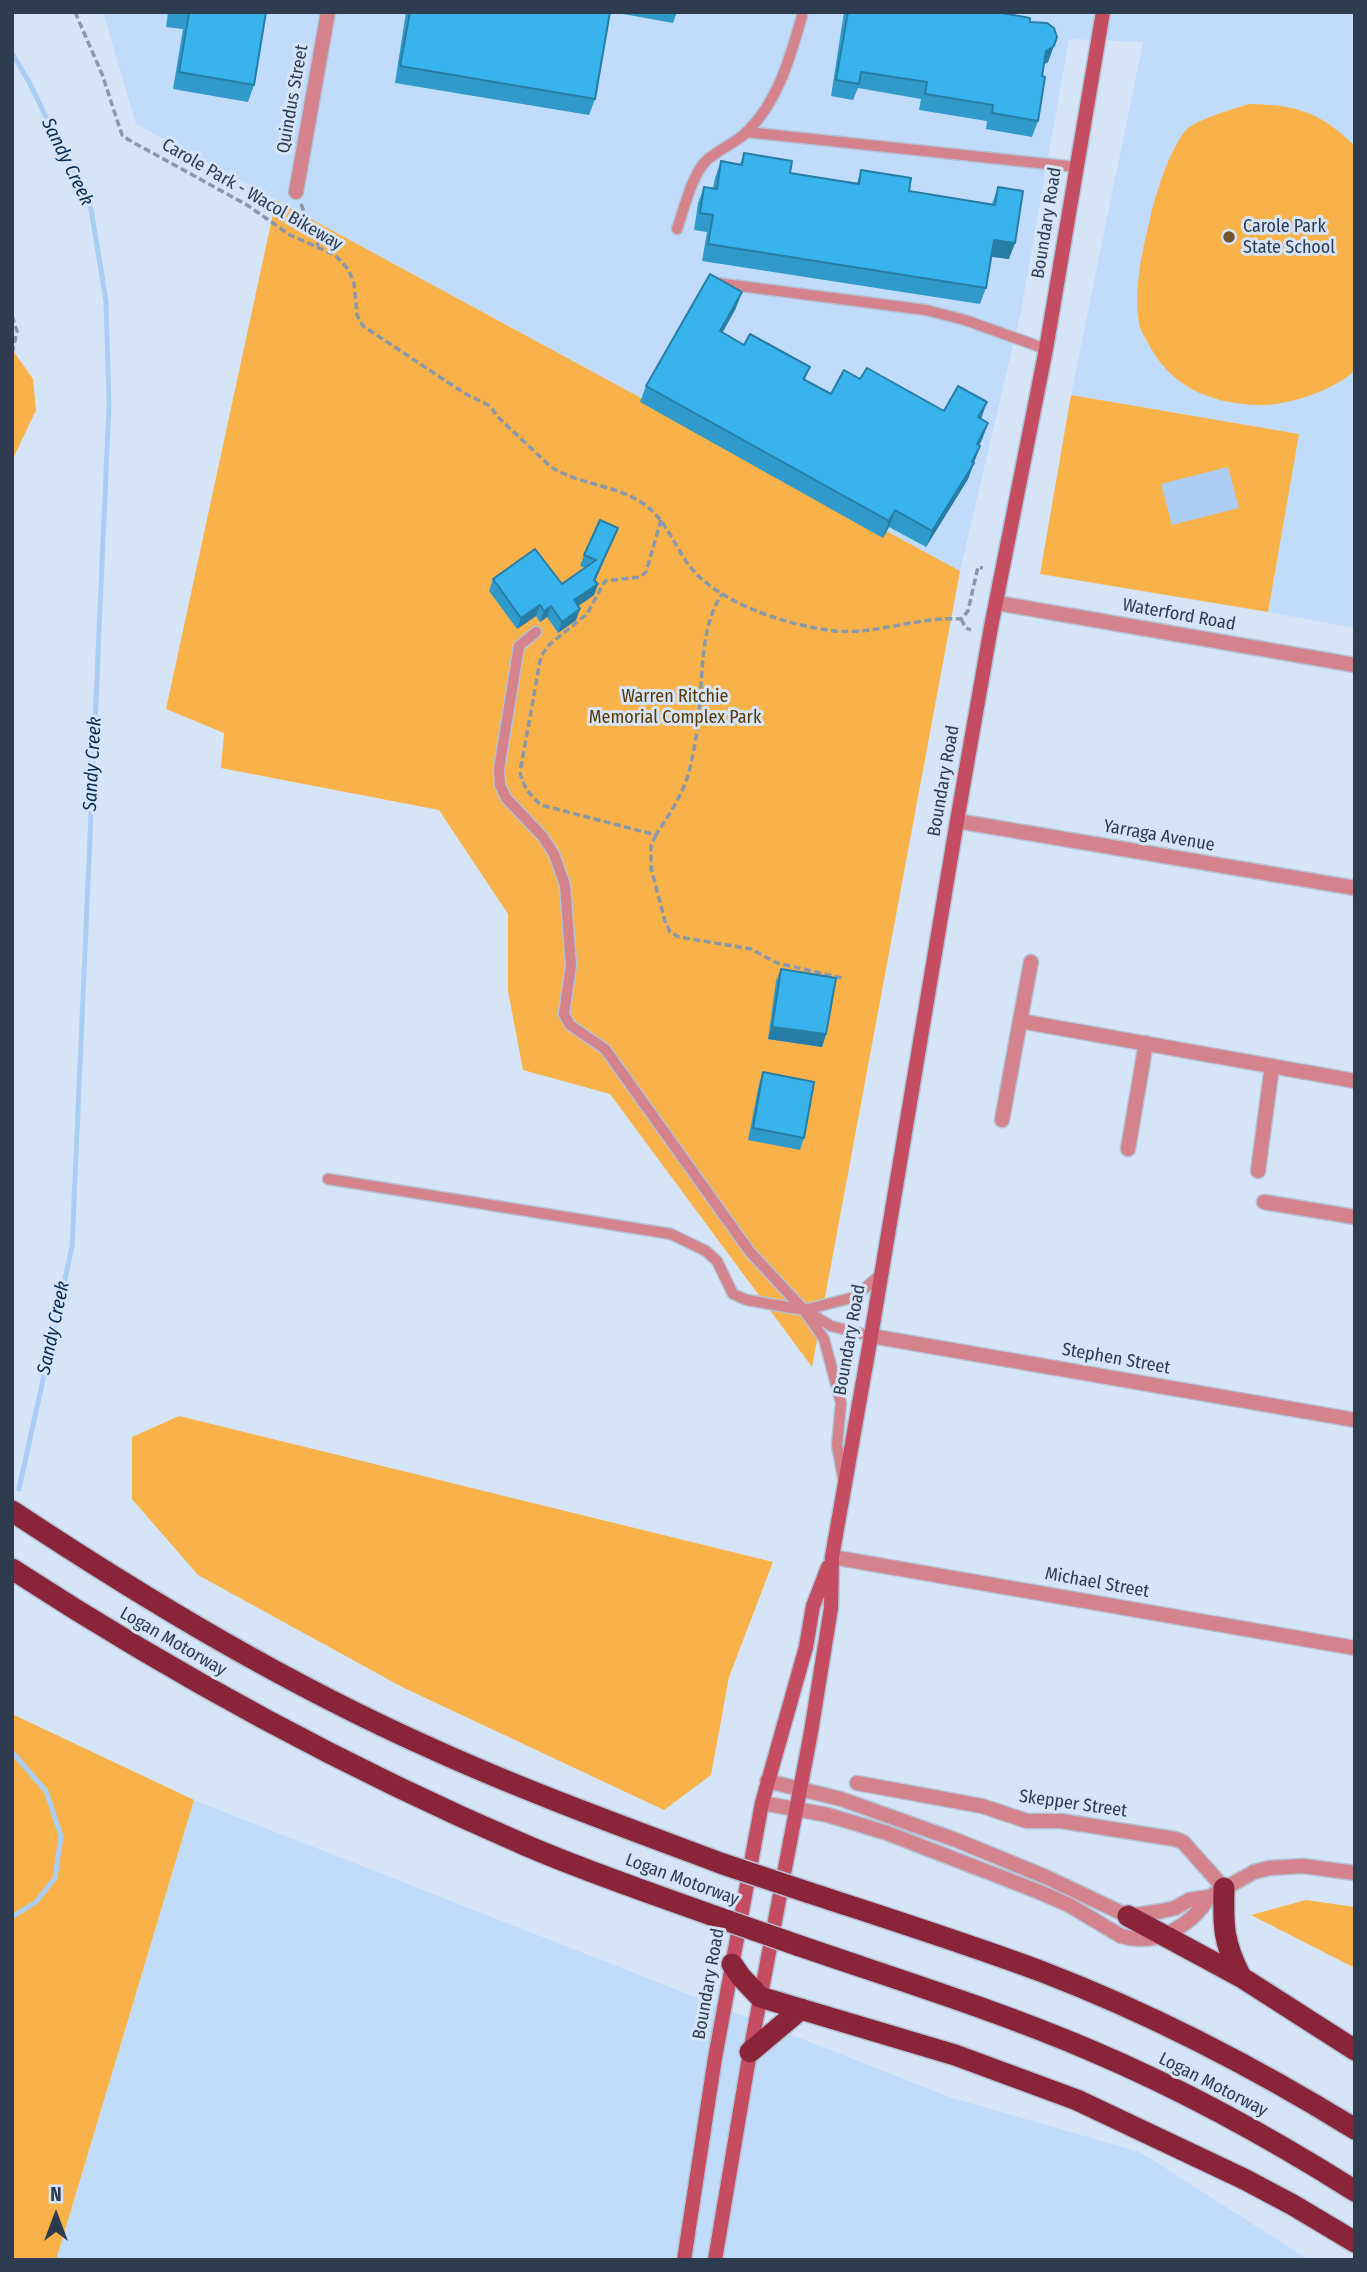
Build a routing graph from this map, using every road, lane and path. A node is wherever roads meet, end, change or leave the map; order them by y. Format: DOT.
graph roads {
  1 [pos="75,12"];
  2 [pos="328,12"];
  3 [pos="1103,12"];
  4 [pos="802,16"];
  5 [pos="746,132"];
  6 [pos="1076,167"];
  7 [pos="296,192"];
  8 [pos="677,229"];
  9 [pos="319,248"];
  10 [pos="714,283"];
  11 [pos="12,316"];
  12 [pos="1046,349"];
  13 [pos="12,354"];
  14 [pos="661,520"];
  15 [pos="983,568"];
  16 [pos="722,593"];
  17 [pos="997,603"];
  18 [pos="961,619"];
  19 [pos="971,630"];
  20 [pos="536,632"];
  21 [pos="1355,665"];
  22 [pos="957,821"];
  23 [pos="656,835"];
  24 [pos="1355,888"];
  25 [pos="1031,962"];
  26 [pos="842,978"];
  27 [pos="1020,1021"];
  28 [pos="1146,1044"];
  29 [pos="1272,1066"];
  30 [pos="1355,1082"];
  31 [pos="1002,1120"];
  32 [pos="1128,1149"];
  33 [pos="1258,1171"];
  34 [pos="328,1178"];
  35 [pos="1264,1202"];
  36 [pos="1355,1217"];
  37 [pos="881,1274"];
  38 [pos="804,1310"];
  39 [pos="871,1336"];
  40 [pos="1355,1420"];
  41 [pos="845,1484"];
  42 [pos="12,1511"];
  43 [pos="832,1557"];
  44 [pos="12,1569"];
  45 [pos="1355,1648"];
  46 [pos="767,1781"];
  47 [pos="857,1783"];
  48 [pos="801,1790"];
  49 [pos="762,1803"];
  50 [pos="798,1810"];
  51 [pos="1355,1873"];
  52 [pos="1217,1892"];
  53 [pos="1128,1916"];
  54 [pos="1165,1935"];
  55 [pos="732,1964"];
  56 [pos="1241,1977"];
  57 [pos="761,1997"];
  58 [pos="801,2009"];
  59 [pos="1355,2050"];
  60 [pos="750,2052"];
  61 [pos="1355,2129"];
  62 [pos="1355,2191"];
  63 [pos="1355,2242"];
  64 [pos="684,2260"];
  65 [pos="715,2260"];
  1 -- 9 [label="path, Carole Park - Wacol Bikeway"];
  2 -- 7 [label="street, Quindus Street"];
  3 -- 6 [label="main road, Boundary Road"];
  4 -- 5 [label="lane"];
  5 -- 6 [label="lane"];
  5 -- 8 [label="lane"];
  6 -- 12 [label="main road, Boundary Road"];
  7 -- 9 [label="path"];
  9 -- 14 [label="path, Carole Park - Wacol Bikeway"];
  10 -- 12 [label="lane"];
  11 -- 13 [label="path"];
  12 -- 17 [label="main road, Boundary Road"];
  14 -- 16 [label="path, Carole Park - Wacol Bikeway"];
  14 -- 23 [label="path"];
  15 -- 18 [label="path"];
  16 -- 18 [label="path, Carole Park - Wacol Bikeway"];
  16 -- 23 [label="path"];
  17 -- 21 [label="street, Waterford Road"];
  17 -- 22 [label="main road, Boundary Road"];
  18 -- 19 [label="path"];
  20 -- 38 [label="lane"];
  22 -- 24 [label="street, Yarraga Avenue"];
  22 -- 37 [label="main road, Boundary Road"];
  23 -- 26 [label="path"];
  25 -- 27 [label="street"];
  27 -- 28 [label="street"];
  27 -- 31 [label="street"];
  28 -- 29 [label="street"];
  28 -- 32 [label="street"];
  29 -- 30 [label="street"];
  29 -- 33 [label="street"];
  34 -- 38 [label="lane"];
  35 -- 36 [label="street"];
  37 -- 38 [label="lane"];
  37 -- 39 [label="main road, Boundary Road"];
  38 -- 39 [label="lane"];
  38 -- 41 [label="lane"];
  39 -- 40 [label="street, Stephen Street"];
  39 -- 41 [label="main road, Boundary Road"];
  41 -- 43 [label="main road, Boundary Road"];
  42 -- 61 [label="highway, Logan Motorway, bridge"];
  43 -- 45 [label="street, Michael Street"];
  43 -- 46 [label="main road, Boundary Road"];
  43 -- 48 [label="main road, Boundary Road"];
  44 -- 62 [label="highway, Logan Motorway, bridge"];
  46 -- 48 [label="street"];
  46 -- 49 [label="main road, Boundary Road"];
  47 -- 52 [label="street, Skepper Street"];
  48 -- 50 [label="main road, Boundary Road"];
  48 -- 53 [label="street"];
  49 -- 50 [label="street"];
  49 -- 55 [label="main road, Boundary Road"];
  50 -- 54 [label="street"];
  50 -- 57 [label="main road, Boundary Road"];
  51 -- 52 [label="street"];
  52 -- 53 [label="street"];
  52 -- 54 [label="street"];
  52 -- 56 [label="highway"];
  53 -- 54 [label="highway"];
  54 -- 56 [label="highway"];
  55 -- 57 [label="highway"];
  55 -- 64 [label="main road, Boundary Road"];
  56 -- 59 [label="highway"];
  57 -- 58 [label="highway"];
  57 -- 60 [label="main road, Boundary Road"];
  58 -- 60 [label="highway"];
  58 -- 63 [label="highway"];
  60 -- 65 [label="main road, Boundary Road"];
}
